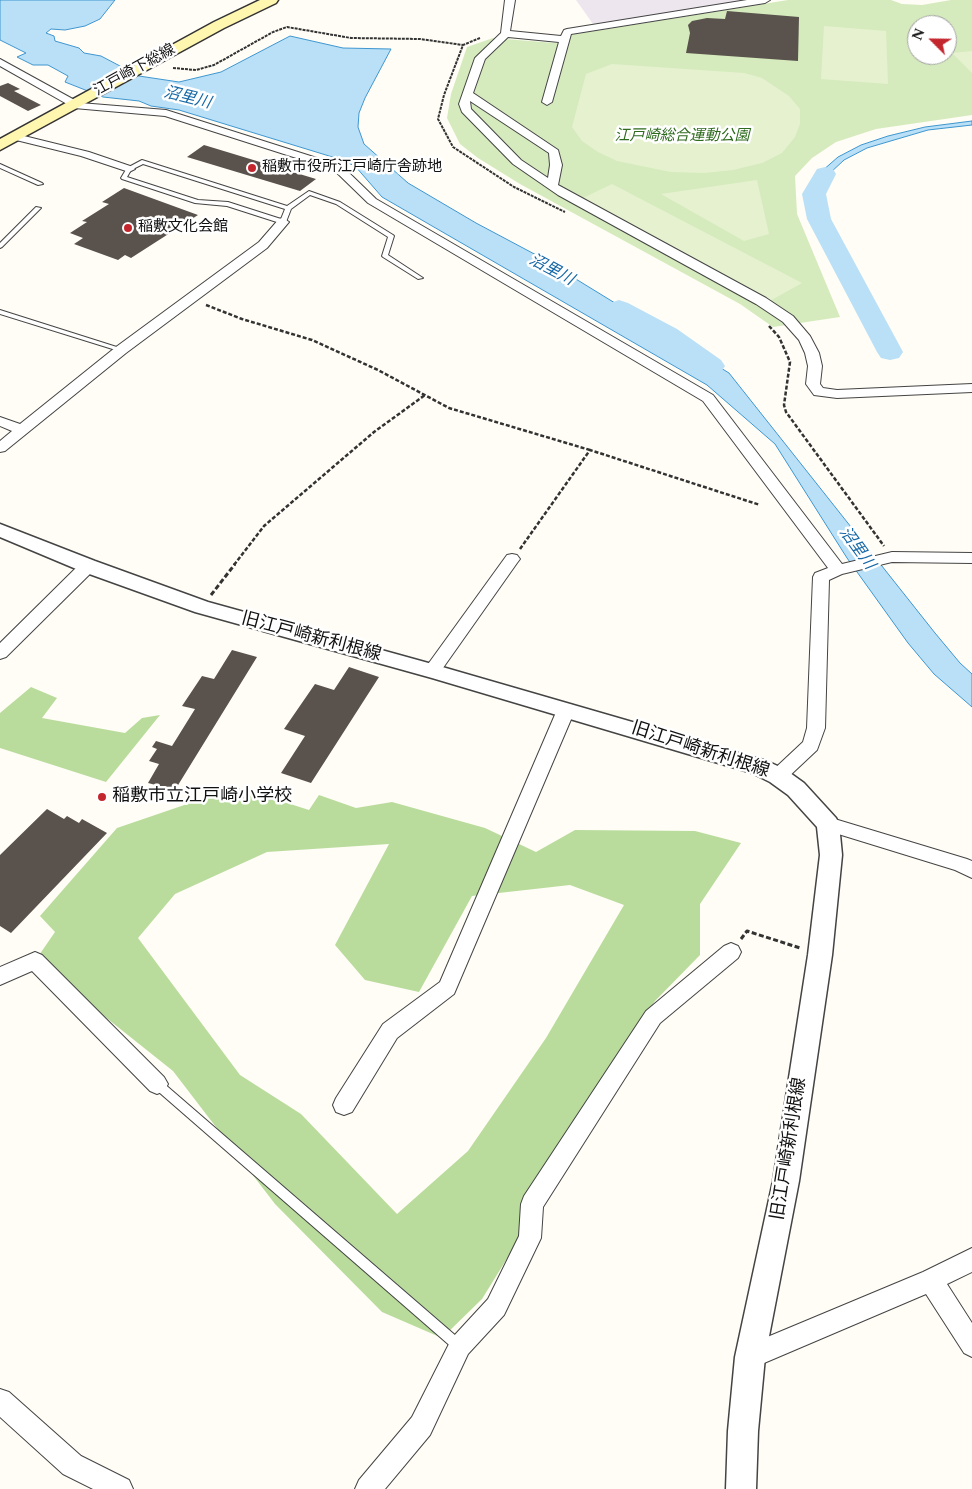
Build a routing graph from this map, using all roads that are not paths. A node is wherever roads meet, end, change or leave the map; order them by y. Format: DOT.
graph roads {
  1 [pos="271,0"];
  2 [pos="510,0"];
  3 [pos="765,0"];
  4 [pos="506,33"];
  5 [pos="564,40"];
  6 [pos="0,62"];
  7 [pos="467,94"];
  8 [pos="77,102"];
  9 [pos="547,102"];
  10 [pos="16,137"];
  11 [pos="0,145"];
  12 [pos="0,166"];
  13 [pos="130,170"];
  14 [pos="40,184"];
  15 [pos="552,186"];
  16 [pos="38,208"];
  17 [pos="288,208"];
  18 [pos="283,222"];
  19 [pos="0,246"];
  20 [pos="420,278"];
  21 [pos="0,312"];
  22 [pos="121,350"];
  23 [pos="972,388"];
  24 [pos="0,421"];
  25 [pos="22,430"];
  26 [pos="0,448"];
  27 [pos="0,530"];
  28 [pos="972,558"];
  29 [pos="512,559"];
  30 [pos="88,566"];
  31 [pos="841,569"];
  32 [pos="0,653"];
  33 [pos="432,671"];
  34 [pos="566,710"];
  35 [pos="778,776"];
  36 [pos="828,824"];
  37 [pos="972,870"];
  38 [pos="731,952"];
  39 [pos="0,976"];
  40 [pos="157,1084"];
  41 [pos="344,1105"];
  42 [pos="972,1260"];
  43 [pos="931,1280"];
  44 [pos="972,1345"];
  45 [pos="460,1346"];
  46 [pos="750,1357"];
  47 [pos="0,1402"];
  48 [pos="120,1489"];
  49 [pos="368,1489"];
  50 [pos="741,1489"];
  1 -- 8 [label="main road, 江戸崎下総線"];
  2 -- 4 [label="street"];
  3 -- 5 [label="street"];
  4 -- 5 [label="street"];
  4 -- 7 [label="street"];
  5 -- 9 [label="street"];
  6 -- 8 [label="street"];
  7 -- 15 [label="street"];
  7 -- 15 [label="street"];
  8 -- 10 [label="main road, 江戸崎下総線"];
  8 -- 31 [label="street"];
  10 -- 11 [label="main road, 江戸崎下総線"];
  10 -- 13 [label="street"];
  12 -- 14 [label="lane"];
  13 -- 17 [label="lane"];
  13 -- 18 [label="lane"];
  15 -- 23 [label="street"];
  16 -- 19 [label="lane"];
  17 -- 18 [label="lane"];
  17 -- 20 [label="lane"];
  18 -- 22 [label="street"];
  21 -- 22 [label="lane"];
  22 -- 25 [label="street"];
  24 -- 25 [label="street"];
  25 -- 26 [label="street"];
  27 -- 30 [label="street, 旧江戸崎新利根線"];
  28 -- 31 [label="street"];
  29 -- 33 [label="street"];
  30 -- 32 [label="street"];
  30 -- 33 [label="street, 旧江戸崎新利根線"];
  31 -- 35 [label="street"];
  33 -- 34 [label="street, 旧江戸崎新利根線"];
  34 -- 35 [label="street, 旧江戸崎新利根線"];
  34 -- 41 [label="street"];
  35 -- 36 [label="street, 旧江戸崎新利根線"];
  36 -- 37 [label="street"];
  36 -- 46 [label="street, 旧江戸崎新利根線"];
  38 -- 45 [label="street"];
  39 -- 40 [label="street"];
  40 -- 45 [label="lane"];
  42 -- 43 [label="street"];
  43 -- 44 [label="street"];
  43 -- 46 [label="street"];
  45 -- 49 [label="street"];
  46 -- 50 [label="street, 旧江戸崎新利根線"];
  47 -- 48 [label="street"];
}
